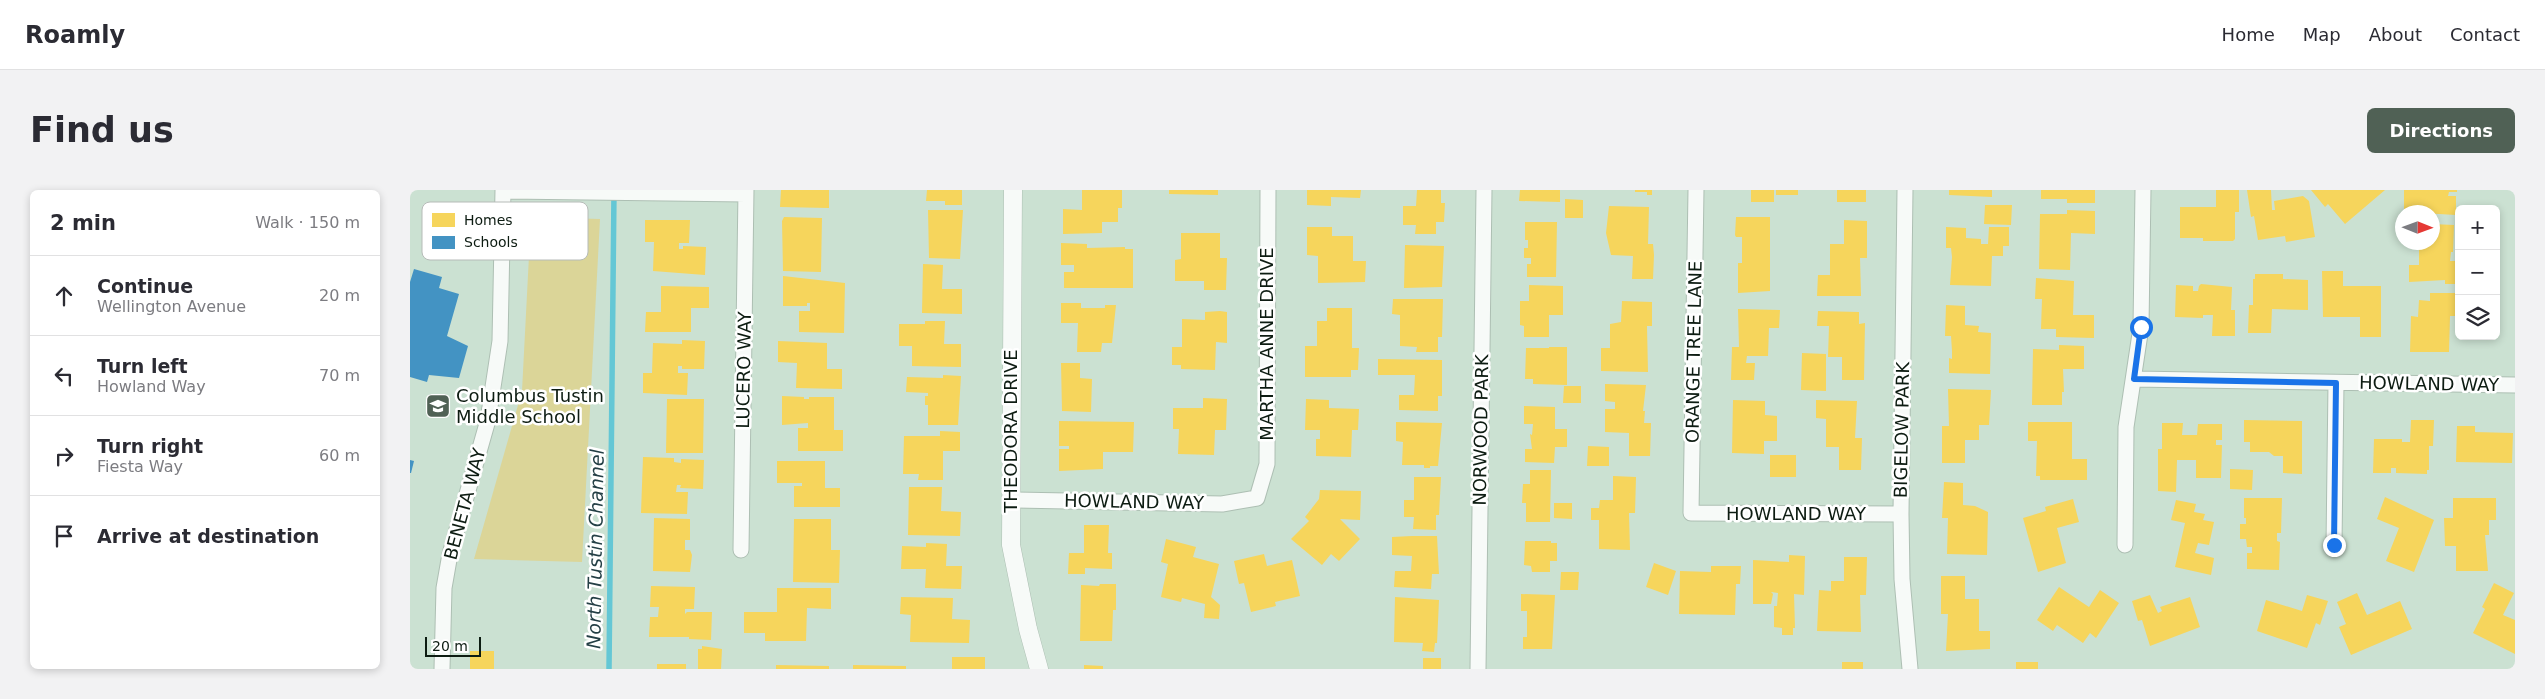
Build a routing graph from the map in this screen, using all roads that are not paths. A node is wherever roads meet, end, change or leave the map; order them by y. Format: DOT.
graph roads {
  1 [pos="503,190"];
  2 [pos="1013,190"];
  3 [pos="1268,190"];
  4 [pos="1484,190"];
  5 [pos="1696,190"];
  6 [pos="1905,190"];
  7 [pos="2143,190"];
  8 [pos="746,192"];
  9 [pos="502,260"];
  10 [pos="2134,379"];
  11 [pos="2336,383"];
  12 [pos="2515,385"];
  13 [pos="1257,498"];
  14 [pos="1010,500"];
  15 [pos="1691,513"];
  16 [pos="1901,514"];
  17 [pos="2125,545"];
  18 [pos="2334,545"];
  19 [pos="742,550"];
  20 [pos="442,669"];
  21 [pos="1039,669"];
  22 [pos="1478,669"];
  23 [pos="1910,669"];
  1 -- 8 [label="street"];
  2 -- 14 [label="street, THEODORA DRIVE"];
  3 -- 13 [label="street, MARTHA ANNE DRIVE"];
  4 -- 22 [label="street, NORWOOD PARK"];
  5 -- 15 [label="street, ORANGE TREE LANE"];
  6 -- 16 [label="street, BIGELOW PARK"];
  7 -- 10 [label="street"];
  8 -- 19 [label="street, LUCERO WAY"];
  9 -- 20 [label="street, BENETA WAY"];
  10 -- 11 [label="street, HOWLAND WAY"];
  10 -- 17 [label="street"];
  11 -- 12 [label="street, HOWLAND WAY"];
  11 -- 18 [label="street"];
  13 -- 14 [label="street, HOWLAND WAY"];
  14 -- 21 [label="street, THEODORA DRIVE"];
  15 -- 16 [label="street, HOWLAND WAY"];
  16 -- 23 [label="street, BIGELOW PARK"];
}
